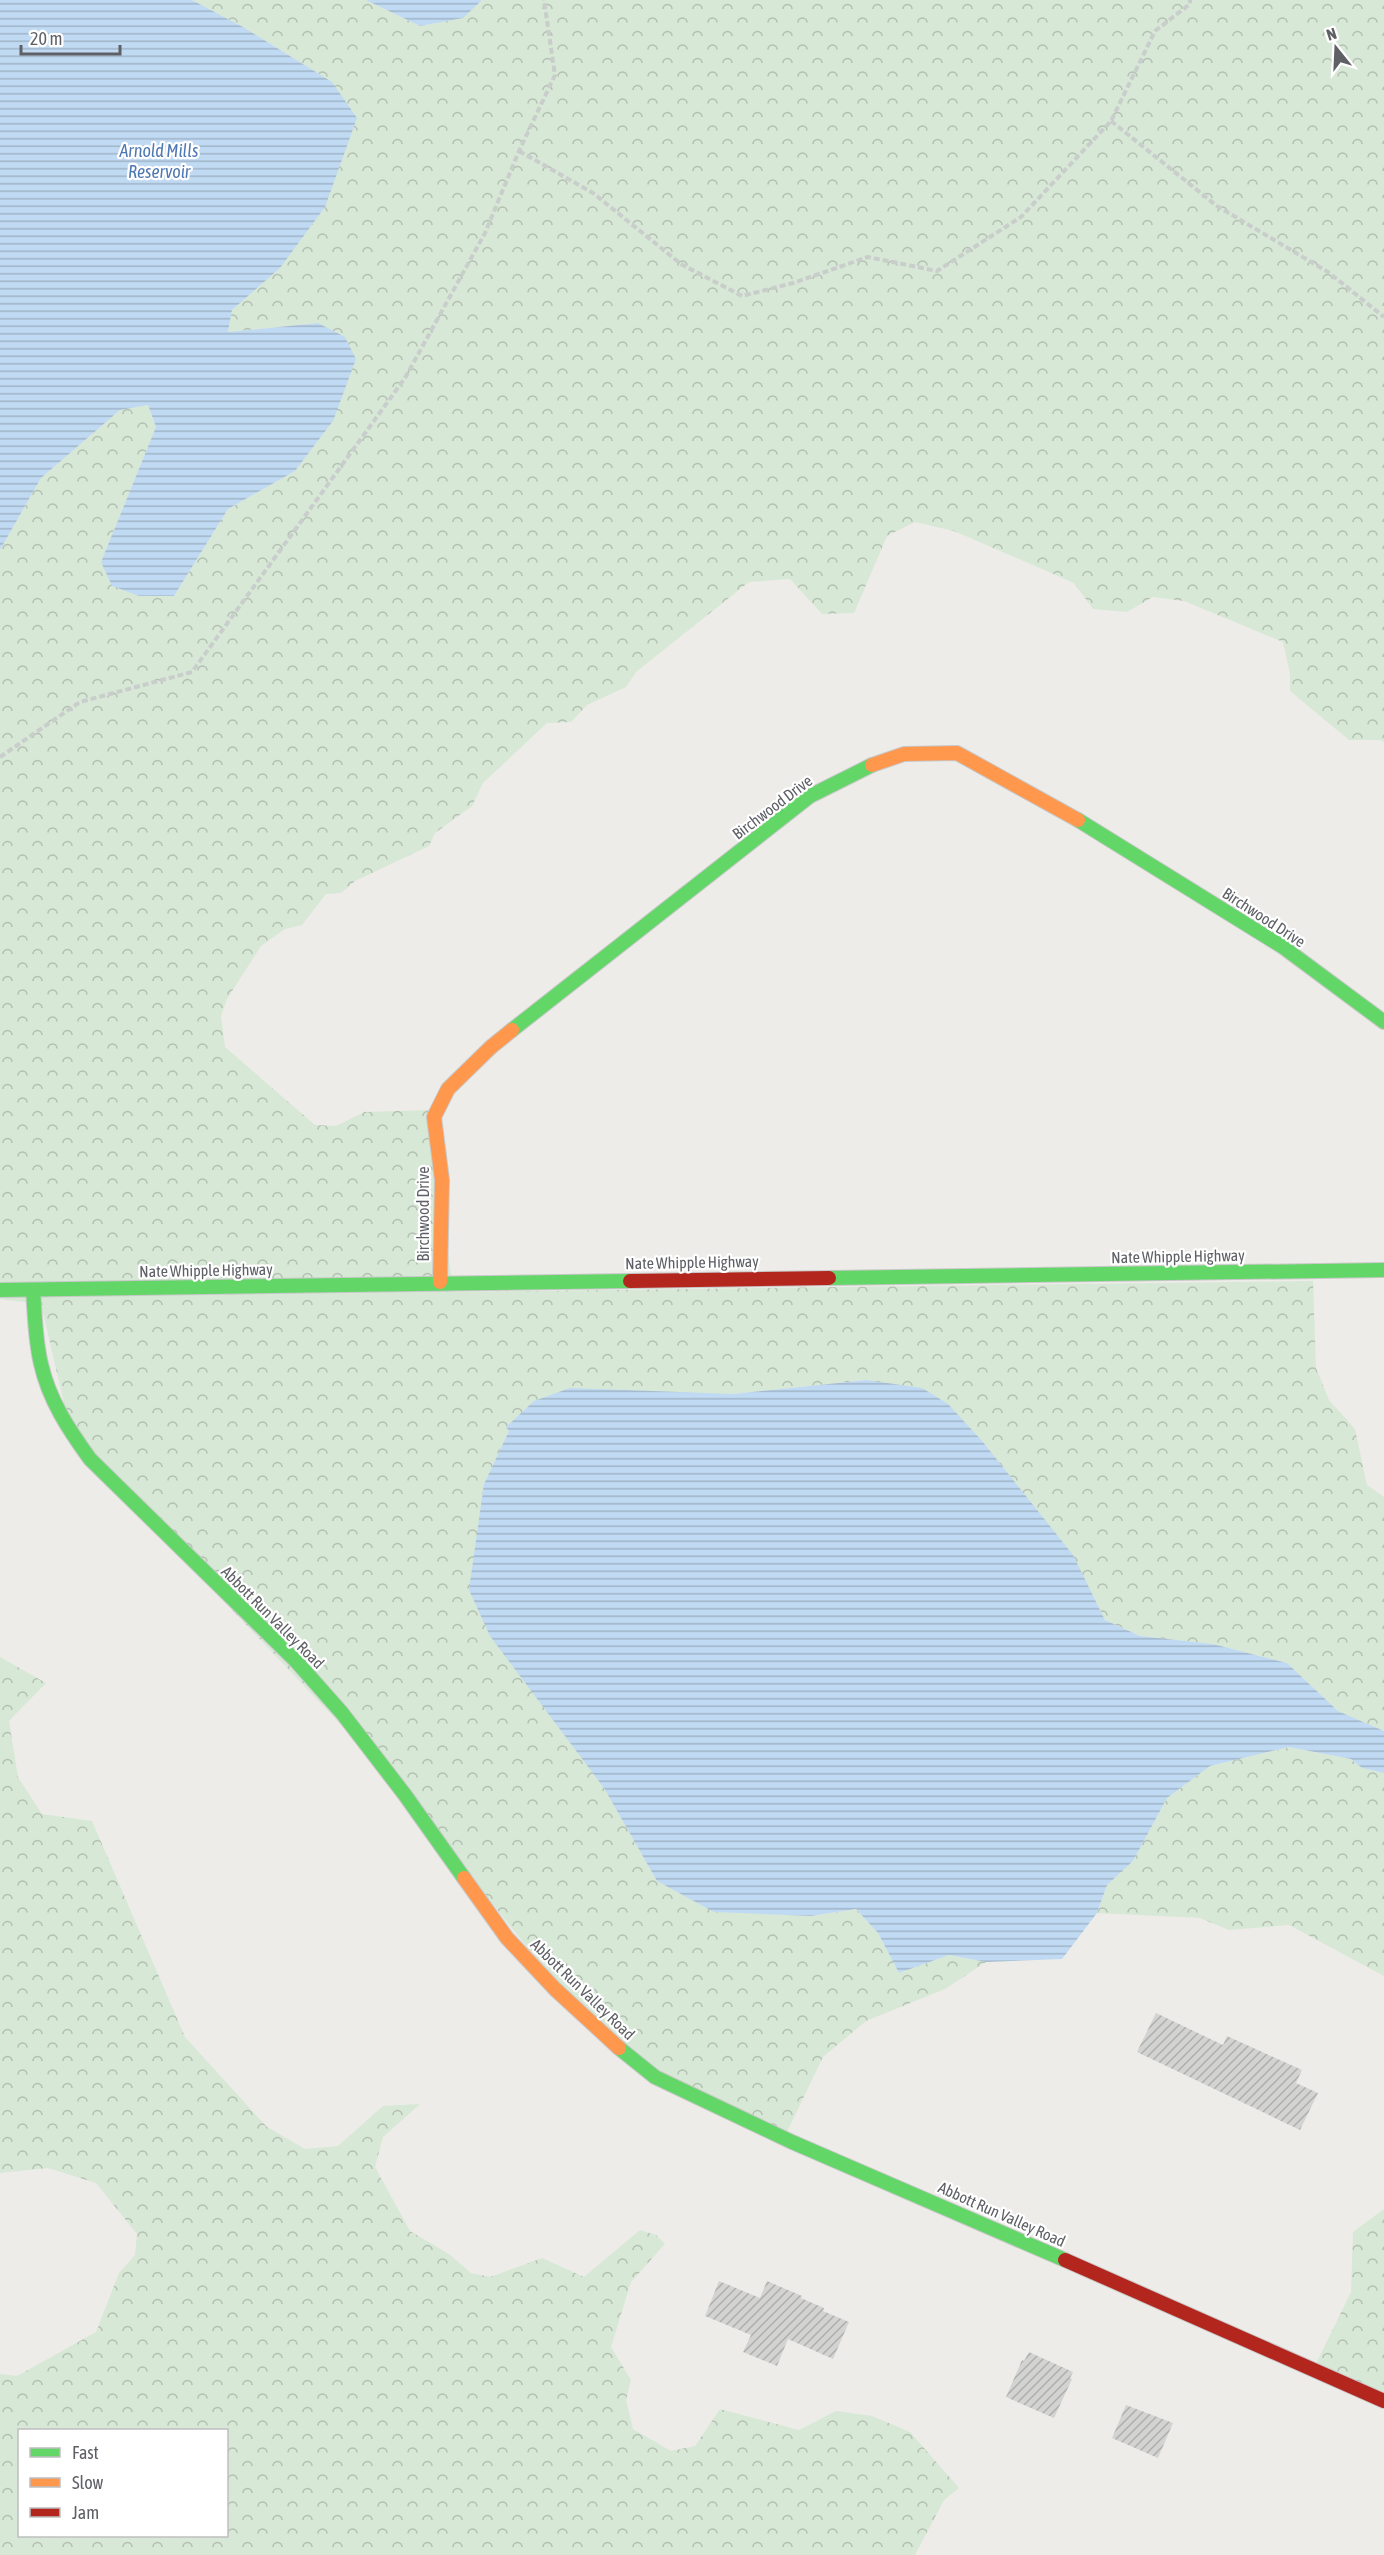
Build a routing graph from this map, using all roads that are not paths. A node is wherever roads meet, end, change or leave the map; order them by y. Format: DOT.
graph roads {
  1 [pos="1384,1022"];
  2 [pos="1384,1270"];
  3 [pos="440,1282"];
  4 [pos="0,1290"];
  5 [pos="33,1290"];
  6 [pos="1384,2401"];
  1 -- 3 [label="street, Birchwood Drive"];
  2 -- 3 [label="street, Nate Whipple Highway"];
  3 -- 5 [label="street, Nate Whipple Highway"];
  4 -- 5 [label="street, Nate Whipple Highway"];
  5 -- 6 [label="street, Abbott Run Valley Road"];
}
